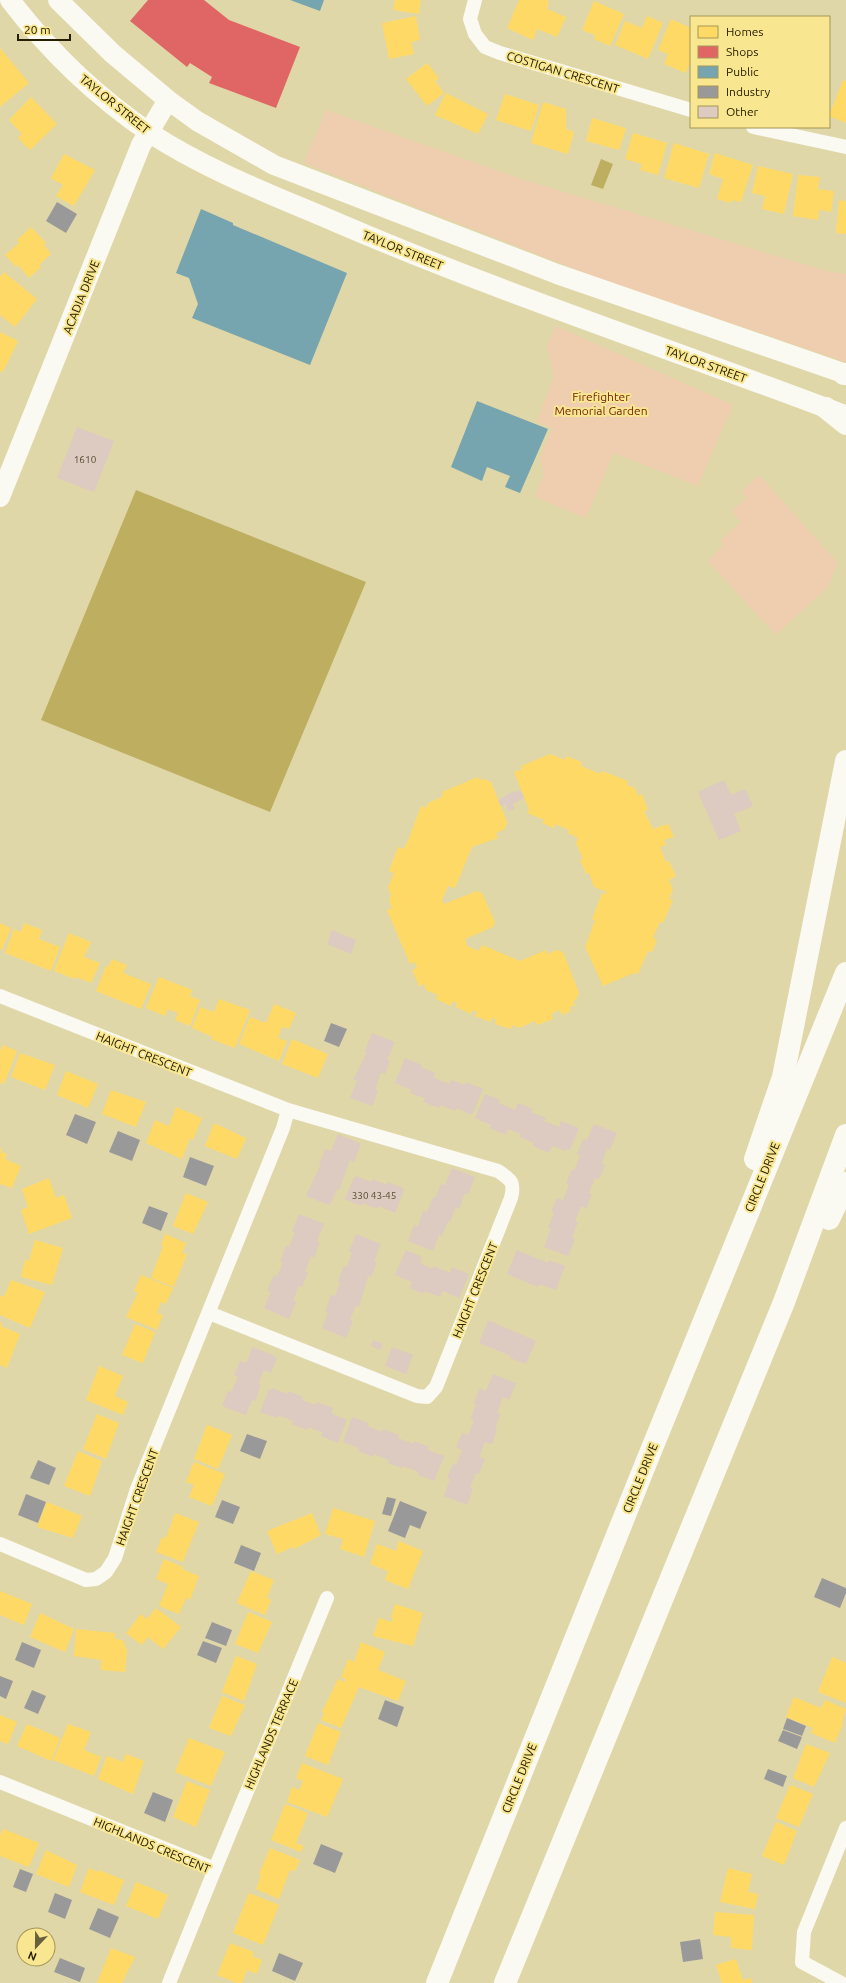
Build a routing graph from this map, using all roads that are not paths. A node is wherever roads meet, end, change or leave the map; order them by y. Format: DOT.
graph roads {
  1 [pos="10,0"];
  2 [pos="58,0"];
  3 [pos="475,0"];
  4 [pos="168,100"];
  5 [pos="690,110"];
  6 [pos="758,128"];
  7 [pos="149,132"];
  8 [pos="846,147"];
  9 [pos="845,374"];
  10 [pos="836,412"];
  11 [pos="846,424"];
  12 [pos="0,497"];
  13 [pos="846,761"];
  14 [pos="846,973"];
  15 [pos="0,996"];
  16 [pos="288,1110"];
  17 [pos="846,1135"];
  18 [pos="846,1183"];
  19 [pos="784,1302"];
  20 [pos="209,1313"];
  21 [pos="648,1458"];
  22 [pos="0,1544"];
  23 [pos="327,1598"];
  24 [pos="0,1782"];
  25 [pos="846,1828"];
  26 [pos="215,1869"];
  27 [pos="169,1983"];
  28 [pos="437,1983"];
  29 [pos="505,1983"];
  30 [pos="841,1983"];
  1 -- 7 [label="main road, TAYLOR STREET"];
  2 -- 4 [label="main road"];
  3 -- 5 [label="street, COSTIGAN CRESCENT"];
  4 -- 7 [label="main road, ACADIA DRIVE"];
  4 -- 9 [label="main road"];
  6 -- 8 [label="street"];
  7 -- 10 [label="main road, TAYLOR STREET"];
  7 -- 12 [label="main road, ACADIA DRIVE"];
  10 -- 11 [label="highway"];
  13 -- 21 [label="highway"];
  14 -- 21 [label="highway, CIRCLE DRIVE"];
  15 -- 16 [label="street, HAIGHT CRESCENT"];
  16 -- 20 [label="street, HAIGHT CRESCENT"];
  16 -- 20 [label="street, HAIGHT CRESCENT"];
  17 -- 19 [label="highway"];
  18 -- 19 [label="highway"];
  19 -- 29 [label="highway"];
  20 -- 22 [label="street, HAIGHT CRESCENT"];
  21 -- 28 [label="highway, CIRCLE DRIVE"];
  23 -- 26 [label="street, HIGHLANDS TERRACE"];
  24 -- 26 [label="street, HIGHLANDS CRESCENT"];
  25 -- 30 [label="street"];
  26 -- 27 [label="street, HIGHLANDS CRESCENT"];
}
